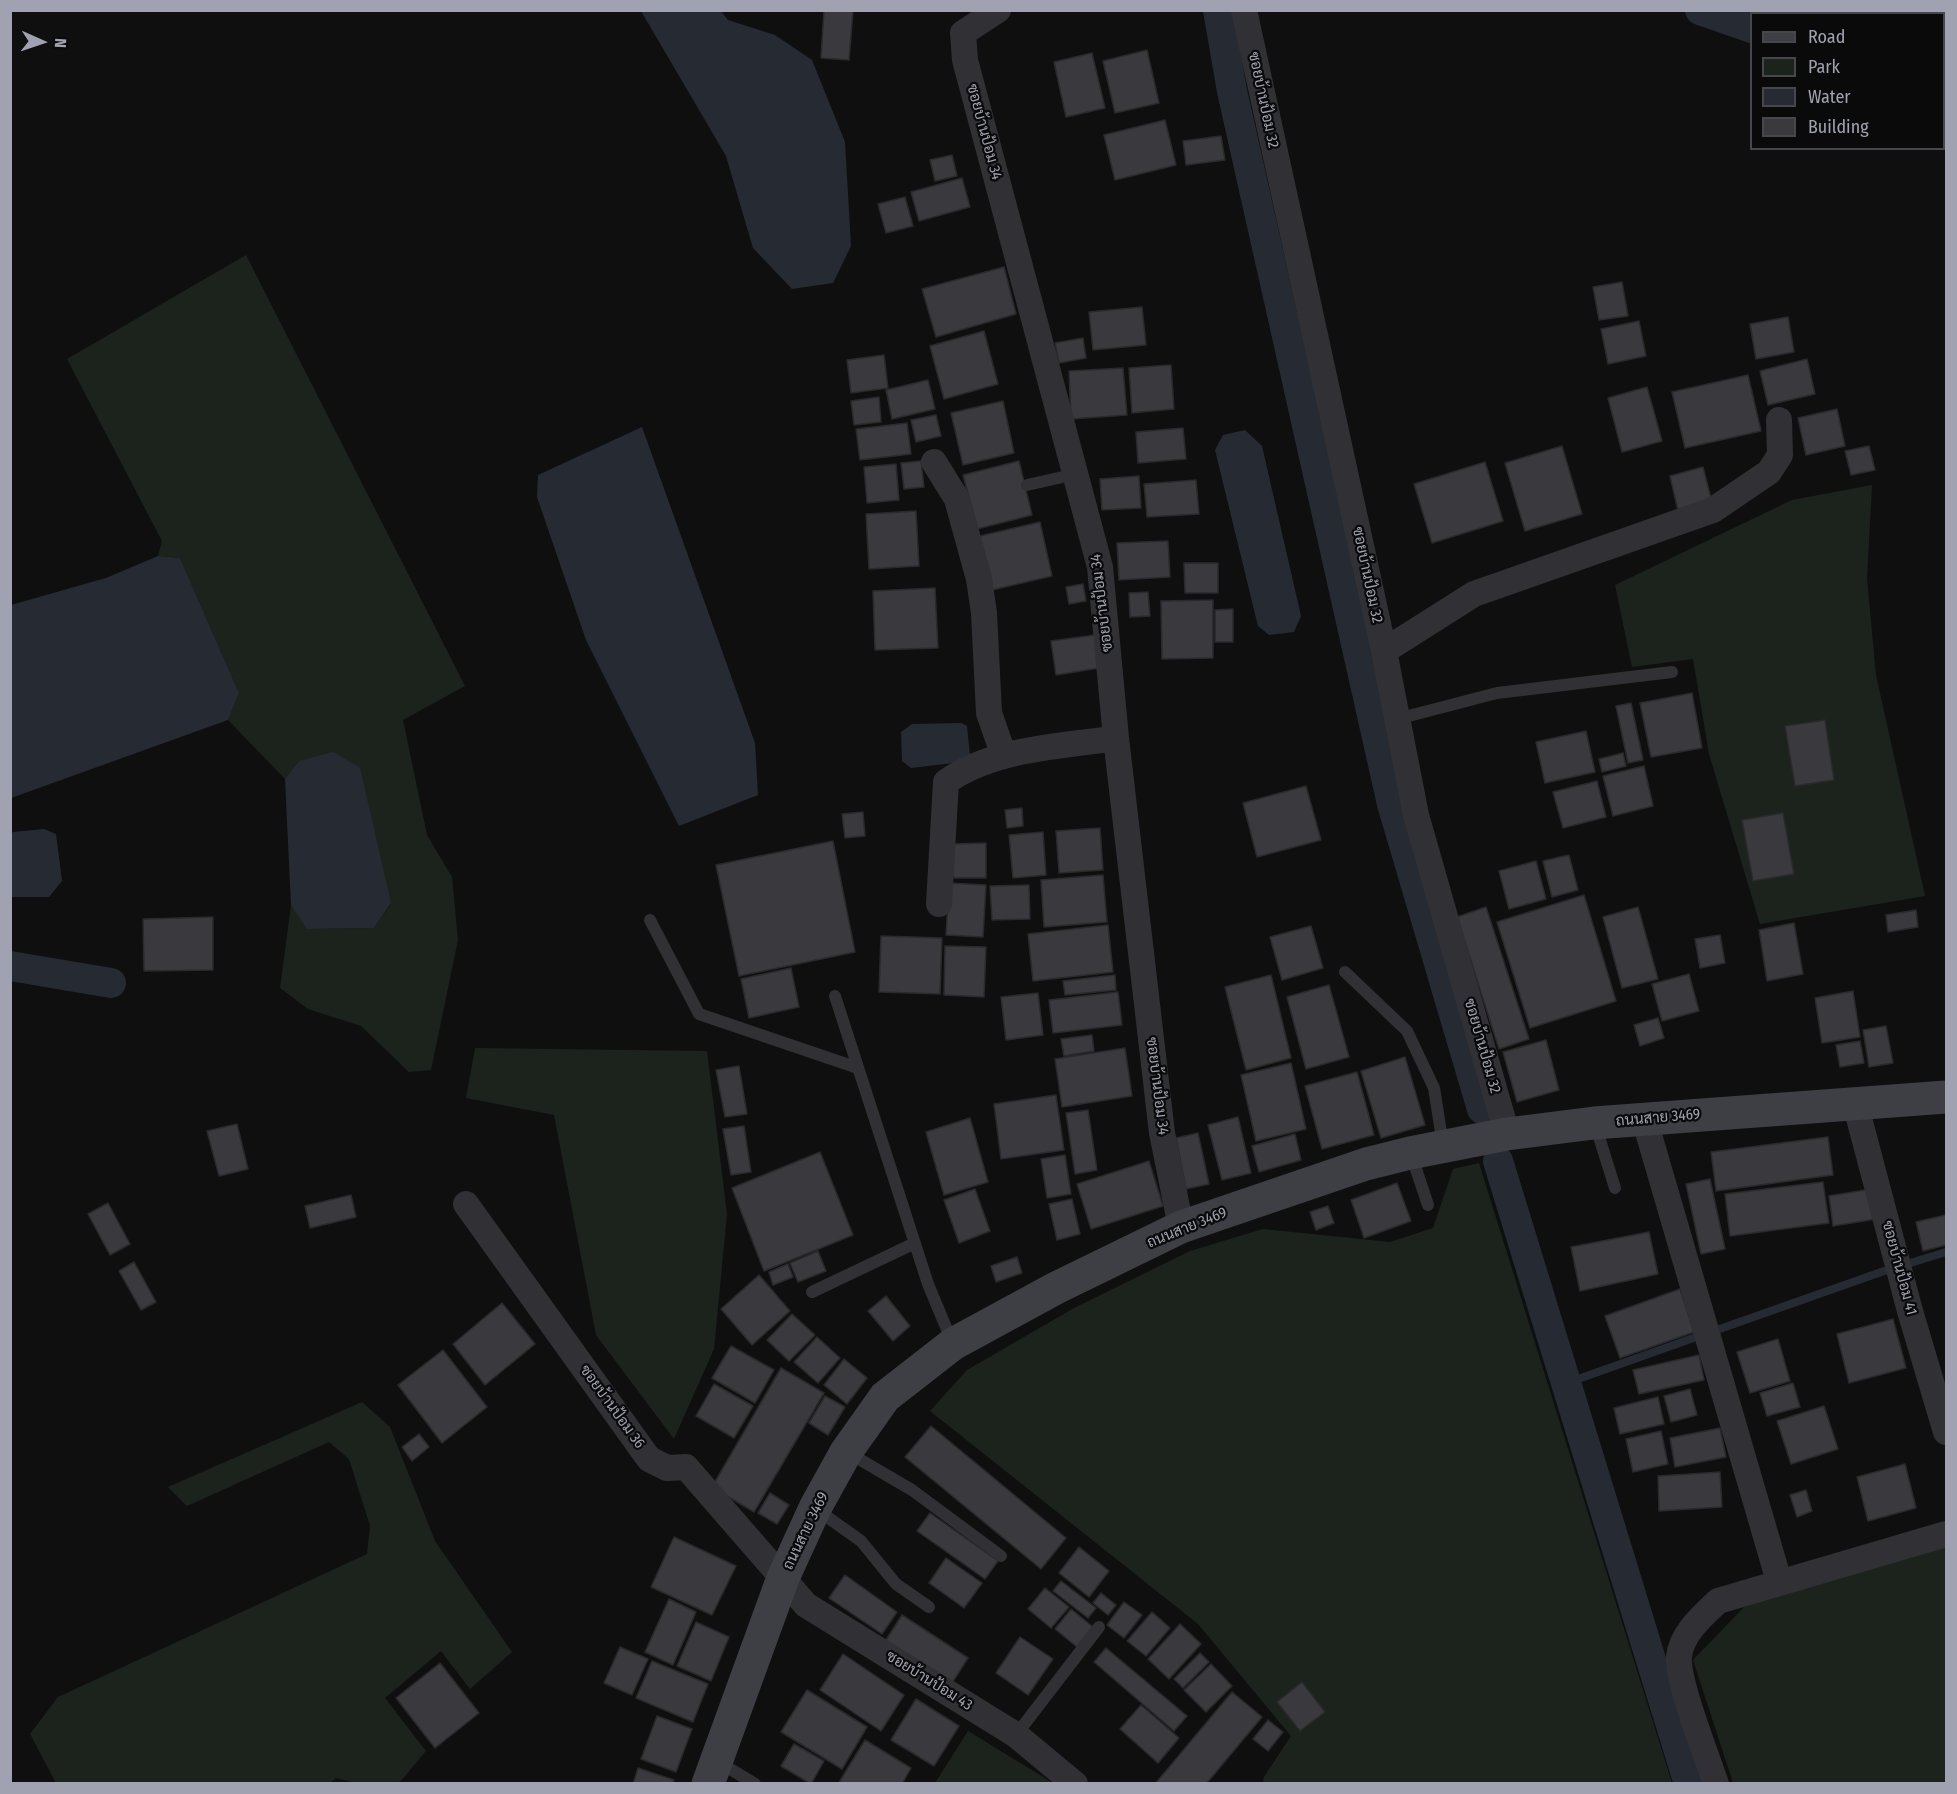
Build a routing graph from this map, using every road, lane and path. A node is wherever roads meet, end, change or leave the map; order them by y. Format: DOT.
graph roads {
  1 [pos="999,10"];
  2 [pos="1244,10"];
  3 [pos="1779,420"];
  4 [pos="934,462"];
  5 [pos="1077,474"];
  6 [pos="1027,485"];
  7 [pos="1384,651"];
  8 [pos="1672,672"];
  9 [pos="1397,718"];
  10 [pos="1116,738"];
  11 [pos="1004,756"];
  12 [pos="939,904"];
  13 [pos="650,920"];
  14 [pos="1345,972"];
  15 [pos="835,996"];
  16 [pos="858,1068"];
  17 [pos="1947,1097"];
  18 [pos="1855,1103"];
  19 [pos="1644,1118"];
  20 [pos="1594,1123"];
  21 [pos="1507,1134"];
  22 [pos="1443,1146"];
  23 [pos="1410,1153"];
  24 [pos="1615,1188"];
  25 [pos="466,1204"];
  26 [pos="1428,1205"];
  27 [pos="1181,1227"];
  28 [pos="915,1243"];
  29 [pos="812,1292"];
  30 [pos="953,1344"];
  31 [pos="1947,1432"];
  32 [pos="846,1452"];
  33 [pos="815,1508"];
  34 [pos="1947,1534"];
  35 [pos="1001,1556"];
  36 [pos="783,1578"];
  37 [pos="1779,1581"];
  38 [pos="929,1606"];
  39 [pos="1099,1627"];
  40 [pos="1016,1735"];
  41 [pos="712,1772"];
  42 [pos="755,1784"];
  43 [pos="1075,1784"];
  44 [pos="1716,1784"];
  1 -- 5 [label="street, ซอยบ้านป้อม 34"];
  2 -- 7 [label="street, ซอยบ้านป้อม 32"];
  3 -- 7 [label="street"];
  4 -- 11 [label="street"];
  5 -- 6 [label="lane"];
  5 -- 10 [label="street, ซอยบ้านป้อม 34"];
  7 -- 9 [label="street, ซอยบ้านป้อม 32"];
  8 -- 9 [label="lane"];
  9 -- 21 [label="street, ซอยบ้านป้อม 32"];
  10 -- 11 [label="street"];
  10 -- 27 [label="street, ซอยบ้านป้อม 34"];
  11 -- 12 [label="street"];
  13 -- 16 [label="lane"];
  14 -- 22 [label="lane"];
  15 -- 16 [label="lane"];
  16 -- 28 [label="lane"];
  17 -- 18 [label="street, ถนนสาย 3469"];
  18 -- 19 [label="street, ถนนสาย 3469"];
  18 -- 31 [label="street, ซอยบ้านป้อม 41"];
  19 -- 20 [label="street, ถนนสาย 3469"];
  19 -- 37 [label="street"];
  20 -- 21 [label="street, ถนนสาย 3469"];
  20 -- 24 [label="lane"];
  21 -- 22 [label="street, ถนนสาย 3469"];
  22 -- 23 [label="street, ถนนสาย 3469"];
  23 -- 26 [label="lane"];
  23 -- 27 [label="street, ถนนสาย 3469"];
  25 -- 36 [label="street, ซอยบ้านป้อม 36"];
  27 -- 30 [label="street, ถนนสาย 3469"];
  28 -- 29 [label="lane"];
  28 -- 30 [label="lane"];
  30 -- 32 [label="street, ถนนสาย 3469"];
  32 -- 33 [label="street, ถนนสาย 3469"];
  32 -- 35 [label="lane"];
  33 -- 36 [label="street, ถนนสาย 3469"];
  33 -- 38 [label="lane"];
  34 -- 37 [label="street"];
  36 -- 40 [label="street, ซอยบ้านป้อม 43"];
  36 -- 41 [label="street, ถนนสาย 3469"];
  37 -- 44 [label="street"];
  39 -- 40 [label="lane"];
  40 -- 43 [label="street, ซอยบ้านป้อม 43"];
  41 -- 42 [label="lane"];
}
